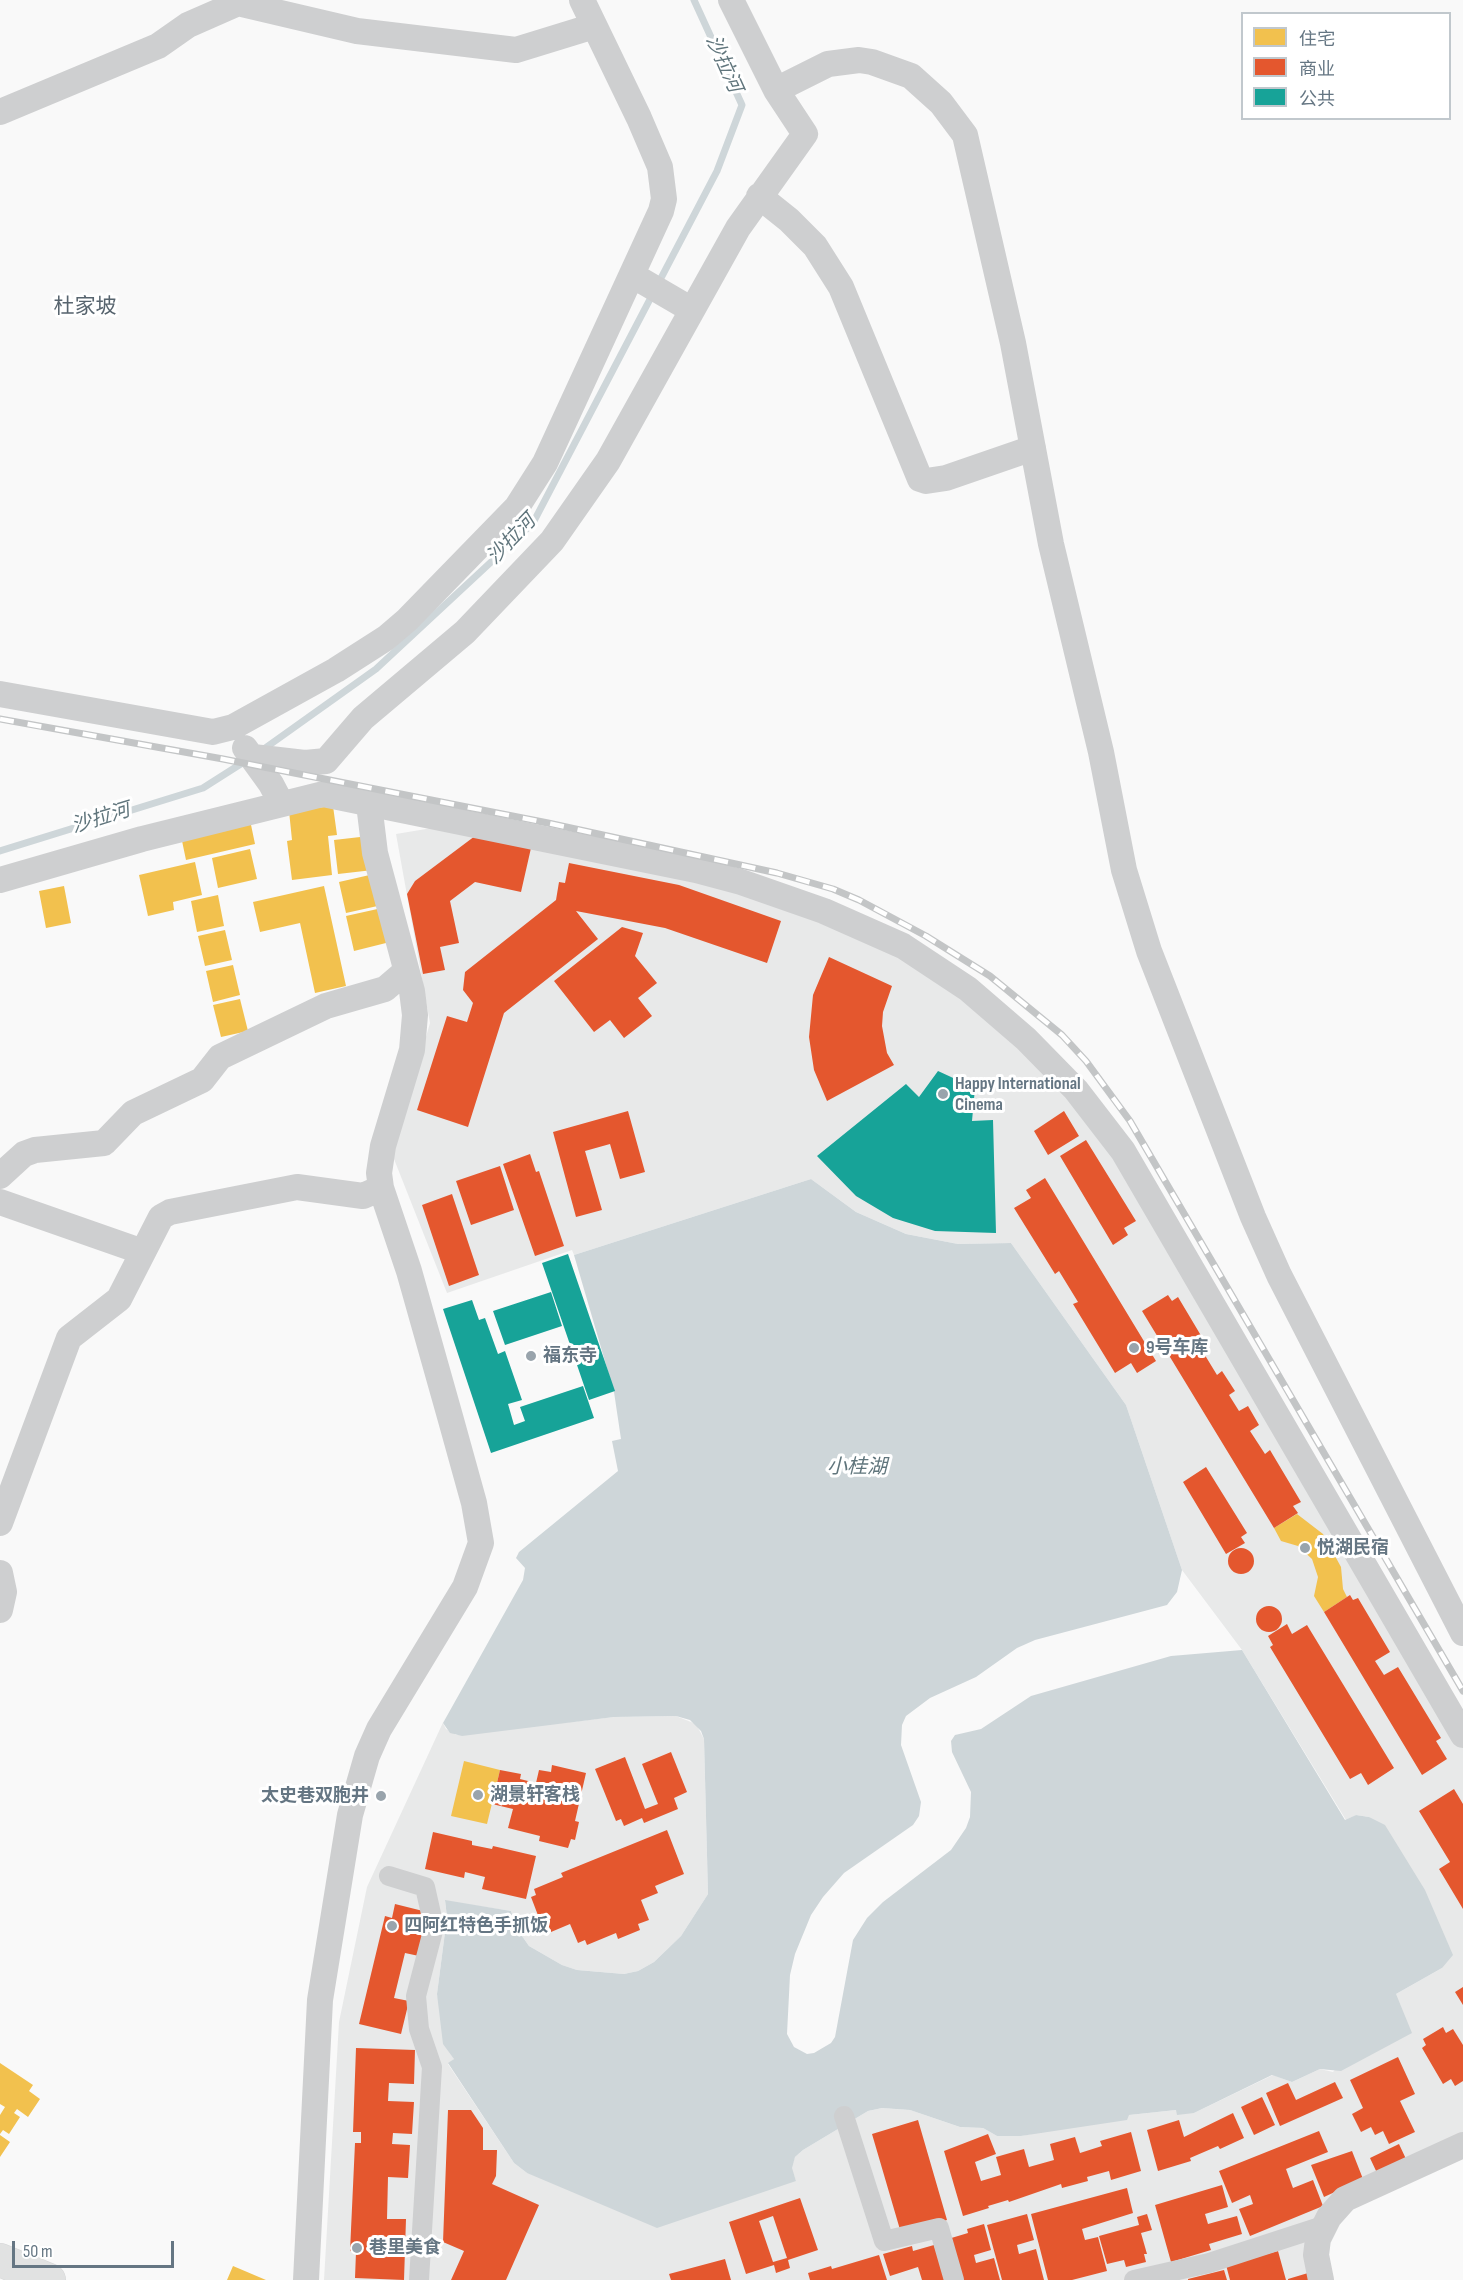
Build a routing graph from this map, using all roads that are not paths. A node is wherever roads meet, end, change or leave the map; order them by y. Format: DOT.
graph roads {
  1 [pos="582,0"];
  2 [pos="731,0"];
  3 [pos="594,26"];
  4 [pos="776,90"];
  5 [pos="0,112"];
  6 [pos="759,196"];
  7 [pos="636,277"];
  8 [pos="688,307"];
  9 [pos="1033,448"];
  10 [pos="0,694"];
  11 [pos="242,743"];
  12 [pos="276,794"];
  13 [pos="369,804"];
  14 [pos="0,880"];
  15 [pos="406,971"];
  16 [pos="0,1176"];
  17 [pos="381,1188"];
  18 [pos="0,1202"];
  19 [pos="143,1252"];
  20 [pos="0,1523"];
  21 [pos="0,1573"];
  22 [pos="0,1610"];
  23 [pos="1463,1633"];
  24 [pos="1463,1735"];
  25 [pos="389,1876"];
  26 [pos="844,2116"];
  27 [pos="1463,2145"];
  28 [pos="1323,2226"];
  29 [pos="0,2260"];
  30 [pos="49,2280"];
  31 [pos="306,2280"];
  32 [pos="419,2280"];
  33 [pos="954,2280"];
  34 [pos="1134,2280"];
  35 [pos="1321,2280"];
  1 -- 3 [label="street"];
  2 -- 4 [label="street"];
  3 -- 5 [label="street"];
  3 -- 7 [label="street"];
  4 -- 6 [label="street"];
  4 -- 9 [label="street"];
  6 -- 8 [label="street"];
  6 -- 9 [label="street"];
  7 -- 8 [label="street"];
  7 -- 11 [label="street"];
  8 -- 11 [label="street"];
  9 -- 23 [label="street"];
  10 -- 11 [label="street"];
  11 -- 12 [label="street"];
  12 -- 13 [label="street"];
  12 -- 14 [label="street"];
  13 -- 15 [label="street"];
  13 -- 24 [label="street"];
  15 -- 16 [label="street"];
  15 -- 17 [label="street"];
  17 -- 19 [label="street"];
  17 -- 31 [label="street"];
  18 -- 19 [label="street"];
  19 -- 20 [label="street"];
  21 -- 22 [label="street"];
  25 -- 32 [label="street"];
  26 -- 33 [label="street"];
  27 -- 28 [label="street"];
  28 -- 34 [label="street"];
  28 -- 35 [label="street"];
  29 -- 30 [label="main road"];
}
